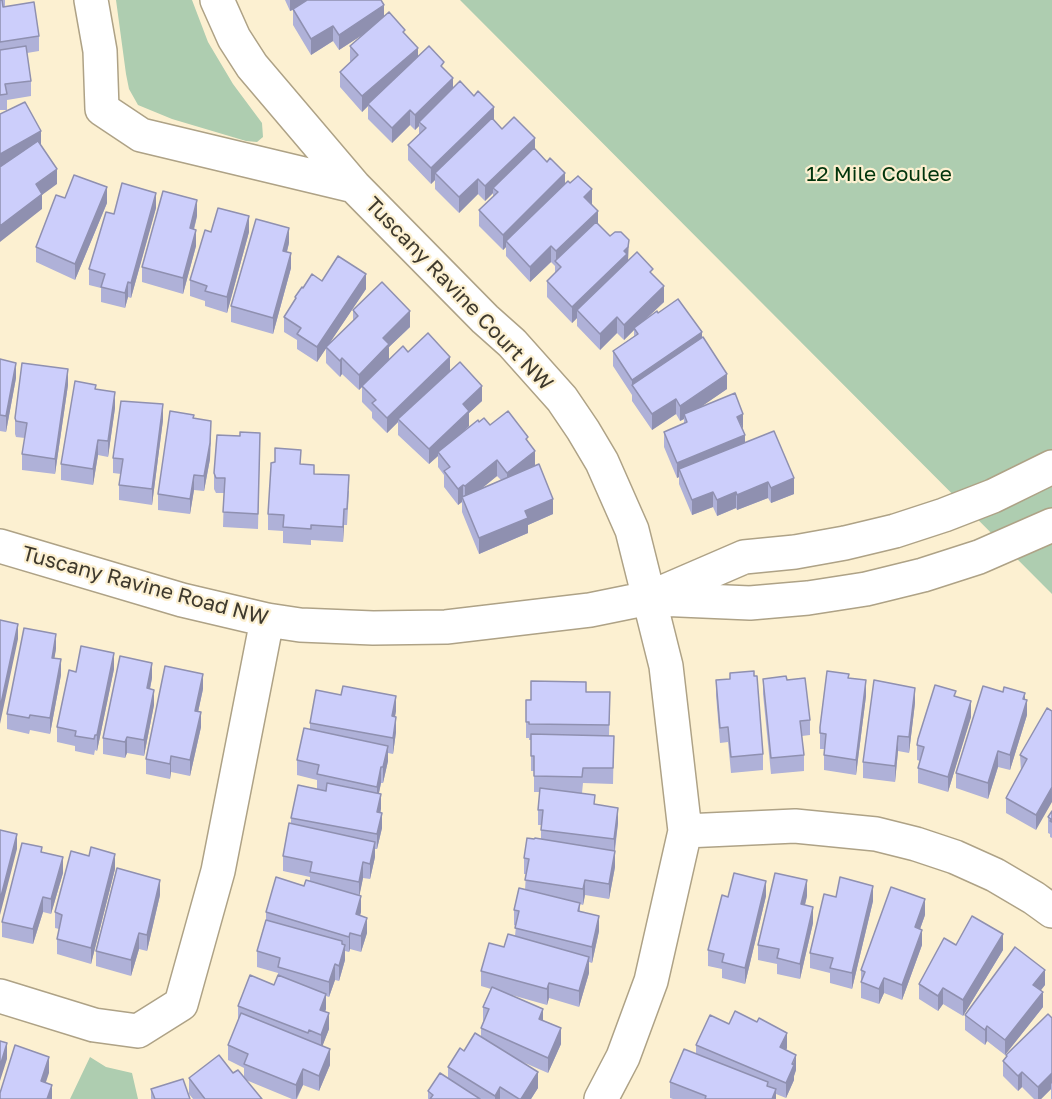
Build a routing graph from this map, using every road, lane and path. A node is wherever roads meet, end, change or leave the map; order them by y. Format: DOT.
graph roads {
  1 [pos="91,0"];
  2 [pos="217,0"];
  3 [pos="354,186"];
  4 [pos="1052,467"];
  5 [pos="1052,525"];
  6 [pos="0,546"];
  7 [pos="649,598"];
  8 [pos="267,620"];
  9 [pos="685,831"];
  10 [pos="1052,911"];
  11 [pos="0,996"];
  12 [pos="601,1099"];
  1 -- 3 [label="street, Tuscany Ravine Court NW"];
  2 -- 3 [label="street, Tuscany Ravine Court NW"];
  3 -- 7 [label="street, Tuscany Ravine Court NW"];
  4 -- 7 [label="street, Tuscany Ravine Road NW"];
  5 -- 7 [label="street, Tuscany Ravine Road NW"];
  6 -- 8 [label="street, Tuscany Ravine Road NW"];
  7 -- 8 [label="street, Tuscany Ravine Road NW"];
  7 -- 9 [label="street, Tuscany Ravine Court NW"];
  8 -- 11 [label="street"];
  9 -- 10 [label="street"];
  9 -- 12 [label="street, Tuscany Ravine Court NW"];
}
